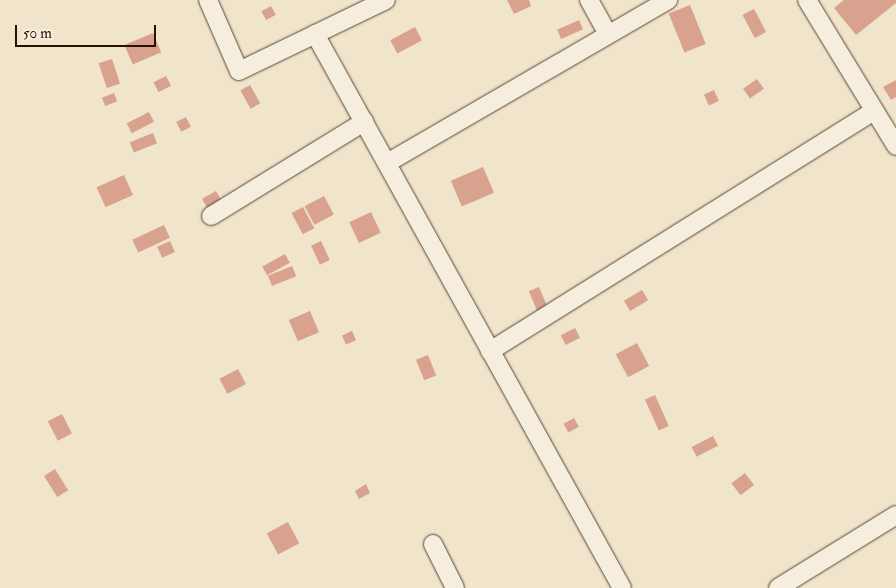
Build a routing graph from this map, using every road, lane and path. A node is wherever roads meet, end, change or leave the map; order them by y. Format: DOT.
graph roads {
  1 [pos="208,0"];
  2 [pos="386,0"];
  3 [pos="589,0"];
  4 [pos="668,0"];
  5 [pos="807,0"];
  6 [pos="315,34"];
  7 [pos="608,34"];
  8 [pos="874,111"];
  9 [pos="364,122"];
  10 [pos="896,146"];
  11 [pos="387,163"];
  12 [pos="211,216"];
  13 [pos="490,351"];
  14 [pos="896,515"];
  15 [pos="433,544"];
  16 [pos="455,588"];
  17 [pos="622,588"];
  18 [pos="778,588"];
  1 -- 6 [label="street"];
  2 -- 6 [label="street"];
  3 -- 7 [label="street"];
  4 -- 7 [label="street"];
  5 -- 8 [label="street"];
  6 -- 9 [label="street"];
  7 -- 11 [label="street"];
  8 -- 10 [label="street"];
  8 -- 13 [label="street"];
  9 -- 11 [label="street"];
  9 -- 12 [label="street"];
  11 -- 13 [label="street"];
  13 -- 17 [label="street"];
  14 -- 18 [label="street"];
  15 -- 16 [label="street"];
}
